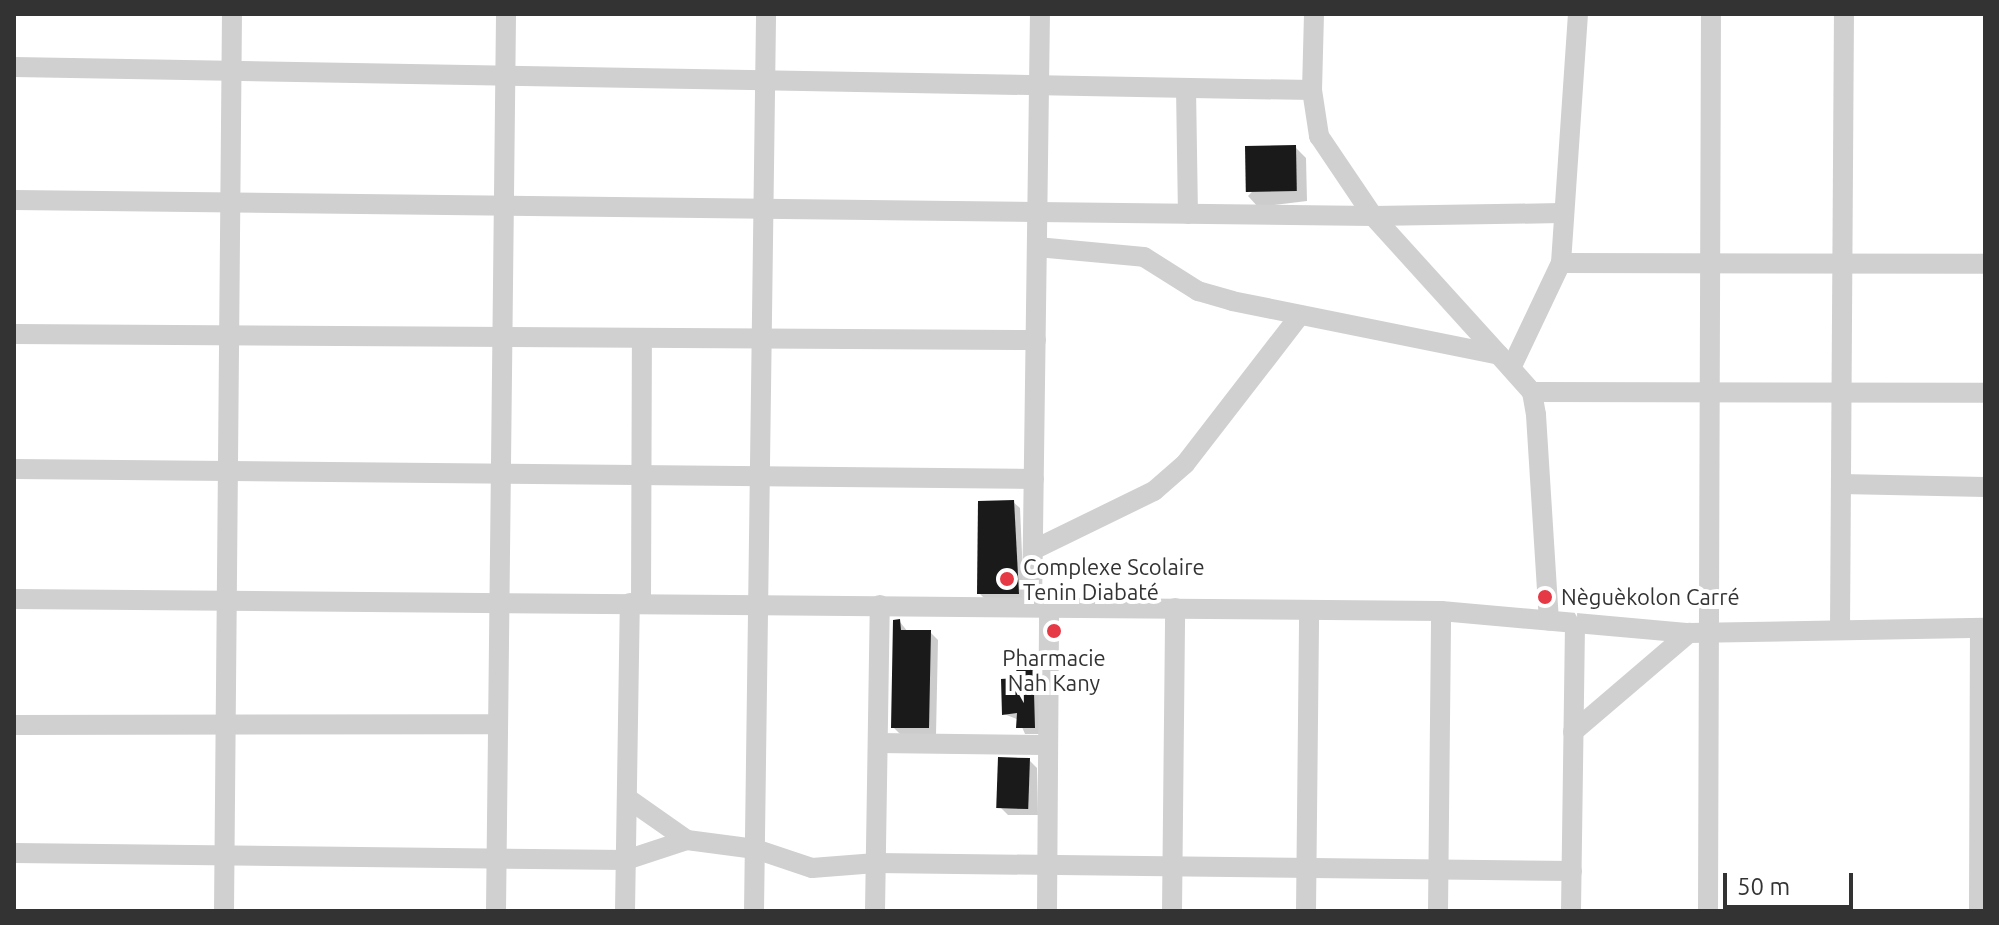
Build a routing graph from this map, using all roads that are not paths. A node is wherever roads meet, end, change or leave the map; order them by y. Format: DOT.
graph roads {
  1 [pos="232,14"];
  2 [pos="506,14"];
  3 [pos="766,14"];
  4 [pos="1040,14"];
  5 [pos="1314,14"];
  6 [pos="1578,14"];
  7 [pos="1711,14"];
  8 [pos="1844,14"];
  9 [pos="14,67"];
  10 [pos="232,71"];
  11 [pos="505,75"];
  12 [pos="765,80"];
  13 [pos="1039,85"];
  14 [pos="1186,88"];
  15 [pos="1312,90"];
  16 [pos="14,200"];
  17 [pos="230,202"];
  18 [pos="504,205"];
  19 [pos="763,208"];
  20 [pos="1038,212"];
  21 [pos="1561,213"];
  22 [pos="1188,214"];
  23 [pos="1373,216"];
  24 [pos="1037,247"];
  25 [pos="1561,263"];
  26 [pos="1985,264"];
  27 [pos="1842,265"];
  28 [pos="1710,266"];
  29 [pos="1300,315"];
  30 [pos="14,334"];
  31 [pos="229,335"];
  32 [pos="502,337"];
  33 [pos="642,338"];
  34 [pos="762,338"];
  35 [pos="1036,340"];
  36 [pos="1505,361"];
  37 [pos="1532,392"];
  38 [pos="1710,393"];
  39 [pos="1841,393"];
  40 [pos="1985,393"];
  41 [pos="14,469"];
  42 [pos="228,471"];
  43 [pos="501,474"];
  44 [pos="642,475"];
  45 [pos="760,476"];
  46 [pos="1034,479"];
  47 [pos="1841,484"];
  48 [pos="1985,487"];
  49 [pos="1033,550"];
  50 [pos="227,598"];
  51 [pos="14,599"];
  52 [pos="499,602"];
  53 [pos="635,603"];
  54 [pos="758,604"];
  55 [pos="880,605"];
  56 [pos="1040,607"];
  57 [pos="1175,608"];
  58 [pos="1309,610"];
  59 [pos="1441,611"];
  60 [pos="1549,621"];
  61 [pos="1575,625"];
  62 [pos="1982,628"];
  63 [pos="1840,629"];
  64 [pos="1713,631"];
  65 [pos="1689,633"];
  66 [pos="498,724"];
  67 [pos="14,725"];
  68 [pos="226,725"];
  69 [pos="1573,732"];
  70 [pos="878,743"];
  71 [pos="1048,745"];
  72 [pos="627,798"];
  73 [pos="687,840"];
  74 [pos="755,849"];
  75 [pos="14,853"];
  76 [pos="225,855"];
  77 [pos="496,858"];
  78 [pos="626,860"];
  79 [pos="876,863"];
  80 [pos="1047,865"];
  81 [pos="1173,866"];
  82 [pos="1306,868"];
  83 [pos="1438,869"];
  84 [pos="1572,871"];
  85 [pos="224,911"];
  86 [pos="496,911"];
  87 [pos="625,911"];
  88 [pos="754,911"];
  89 [pos="875,911"];
  90 [pos="1047,911"];
  91 [pos="1172,911"];
  92 [pos="1306,911"];
  93 [pos="1438,911"];
  94 [pos="1571,911"];
  95 [pos="1708,911"];
  96 [pos="1979,911"];
  1 -- 10 [label="street"];
  2 -- 11 [label="street"];
  3 -- 12 [label="street"];
  4 -- 13 [label="street"];
  5 -- 15 [label="street"];
  6 -- 21 [label="street"];
  7 -- 28 [label="street"];
  8 -- 27 [label="street"];
  9 -- 10 [label="street"];
  10 -- 11 [label="street"];
  10 -- 17 [label="street"];
  11 -- 12 [label="street"];
  11 -- 18 [label="street"];
  12 -- 13 [label="street"];
  12 -- 19 [label="street"];
  13 -- 14 [label="street"];
  13 -- 20 [label="street"];
  14 -- 15 [label="street"];
  14 -- 22 [label="street"];
  15 -- 23 [label="street"];
  16 -- 17 [label="street"];
  17 -- 18 [label="street"];
  17 -- 31 [label="street"];
  18 -- 19 [label="street"];
  18 -- 32 [label="street"];
  19 -- 20 [label="street"];
  19 -- 34 [label="street"];
  20 -- 22 [label="street"];
  20 -- 24 [label="street"];
  21 -- 23 [label="street"];
  21 -- 25 [label="street"];
  22 -- 23 [label="street"];
  23 -- 36 [label="street"];
  24 -- 29 [label="street"];
  24 -- 35 [label="street"];
  25 -- 28 [label="street"];
  25 -- 36 [label="street"];
  26 -- 27 [label="street"];
  27 -- 28 [label="street"];
  27 -- 39 [label="street"];
  28 -- 38 [label="street"];
  29 -- 36 [label="street"];
  29 -- 49 [label="street"];
  30 -- 31 [label="street"];
  31 -- 32 [label="street"];
  31 -- 42 [label="street"];
  32 -- 33 [label="street"];
  32 -- 43 [label="street"];
  33 -- 34 [label="street"];
  33 -- 44 [label="street"];
  34 -- 35 [label="street"];
  34 -- 45 [label="street"];
  35 -- 46 [label="street"];
  36 -- 37 [label="street"];
  37 -- 38 [label="street"];
  37 -- 60 [label="street"];
  38 -- 39 [label="street"];
  38 -- 64 [label="street"];
  39 -- 40 [label="street"];
  39 -- 47 [label="street"];
  41 -- 42 [label="street"];
  42 -- 43 [label="street"];
  42 -- 50 [label="street"];
  43 -- 44 [label="street"];
  43 -- 52 [label="street"];
  44 -- 45 [label="street"];
  44 -- 53 [label="street"];
  45 -- 46 [label="street"];
  45 -- 54 [label="street"];
  46 -- 49 [label="street"];
  47 -- 48 [label="street"];
  47 -- 63 [label="street"];
  49 -- 56 [label="street"];
  50 -- 51 [label="street"];
  50 -- 52 [label="street"];
  50 -- 68 [label="street"];
  52 -- 53 [label="street"];
  52 -- 66 [label="street"];
  53 -- 54 [label="street"];
  53 -- 72 [label="street"];
  54 -- 55 [label="street"];
  54 -- 74 [label="street"];
  55 -- 56 [label="street"];
  55 -- 70 [label="street"];
  56 -- 57 [label="street"];
  56 -- 71 [label="street"];
  57 -- 58 [label="street"];
  57 -- 81 [label="street"];
  58 -- 59 [label="street"];
  58 -- 82 [label="street"];
  59 -- 60 [label="street"];
  59 -- 83 [label="street"];
  60 -- 61 [label="street"];
  61 -- 65 [label="street"];
  61 -- 69 [label="street"];
  62 -- 63 [label="street"];
  62 -- 96 [label="street"];
  63 -- 64 [label="street"];
  64 -- 65 [label="street"];
  64 -- 95 [label="street"];
  65 -- 69 [label="street"];
  66 -- 68 [label="street"];
  66 -- 77 [label="street"];
  67 -- 68 [label="street"];
  68 -- 76 [label="street"];
  69 -- 84 [label="street"];
  70 -- 71 [label="street"];
  70 -- 79 [label="street"];
  71 -- 80 [label="street"];
  72 -- 73 [label="street"];
  72 -- 78 [label="street"];
  73 -- 74 [label="street"];
  73 -- 78 [label="street"];
  74 -- 79 [label="street"];
  74 -- 88 [label="street"];
  75 -- 76 [label="street"];
  76 -- 77 [label="street"];
  76 -- 85 [label="street"];
  77 -- 78 [label="street"];
  77 -- 86 [label="street"];
  78 -- 87 [label="street"];
  79 -- 80 [label="street"];
  79 -- 89 [label="street"];
  80 -- 81 [label="street"];
  80 -- 90 [label="street"];
  81 -- 82 [label="street"];
  81 -- 91 [label="street"];
  82 -- 83 [label="street"];
  82 -- 92 [label="street"];
  83 -- 84 [label="street"];
  83 -- 93 [label="street"];
  84 -- 94 [label="street"];
}
